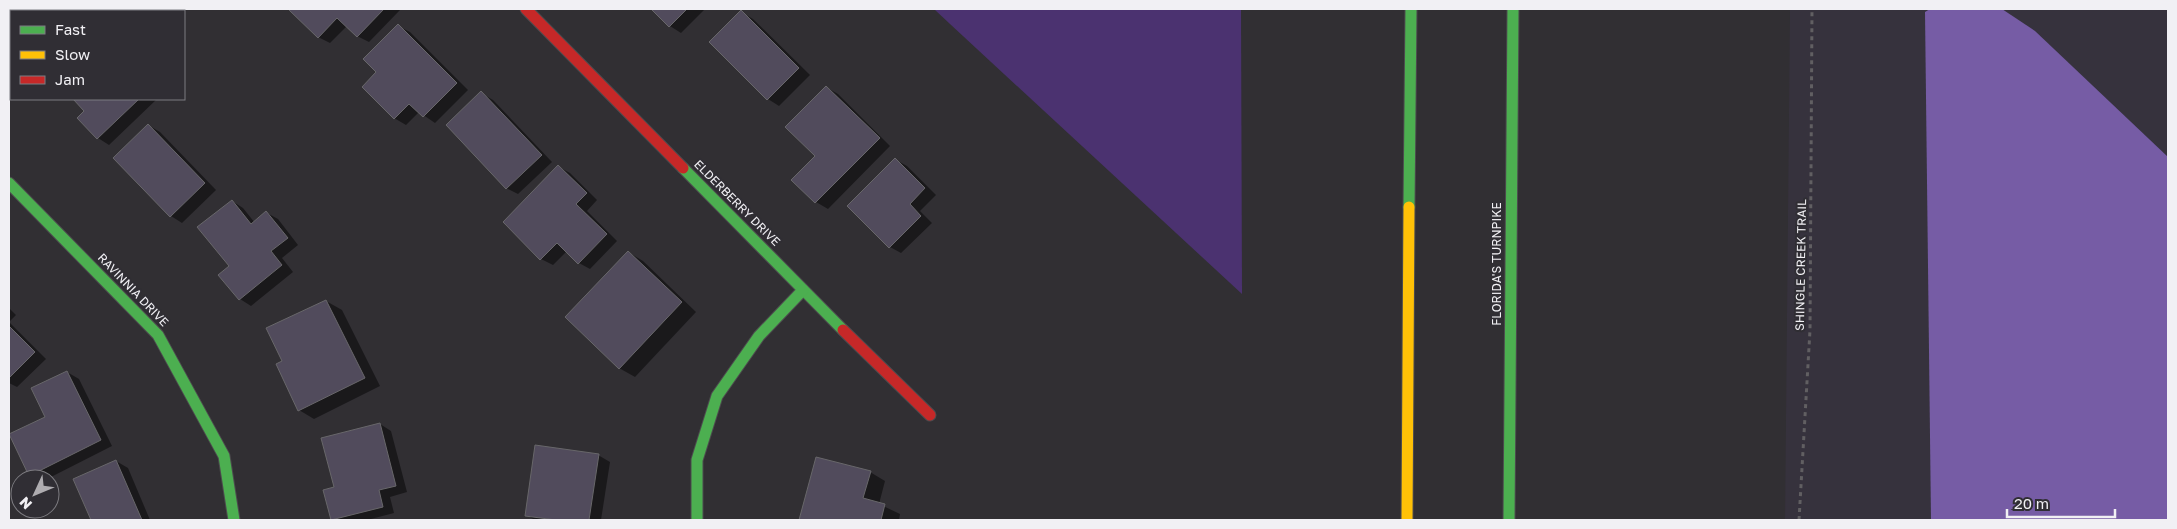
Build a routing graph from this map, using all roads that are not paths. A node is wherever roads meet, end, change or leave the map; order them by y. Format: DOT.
graph roads {
  1 [pos="526,9"];
  2 [pos="1411,9"];
  3 [pos="1513,9"];
  4 [pos="9,183"];
  5 [pos="803,290"];
  6 [pos="930,415"];
  7 [pos="234,520"];
  8 [pos="697,520"];
  9 [pos="1407,520"];
  10 [pos="1509,520"];
  1 -- 5 [label="main road, ELDERBERRY DRIVE"];
  2 -- 9 [label="main road"];
  3 -- 10 [label="main road, FLORIDA'S TURNPIKE"];
  4 -- 7 [label="main road, RAVINNIA DRIVE"];
  5 -- 6 [label="main road, ELDERBERRY DRIVE"];
  5 -- 8 [label="main road"];
}
